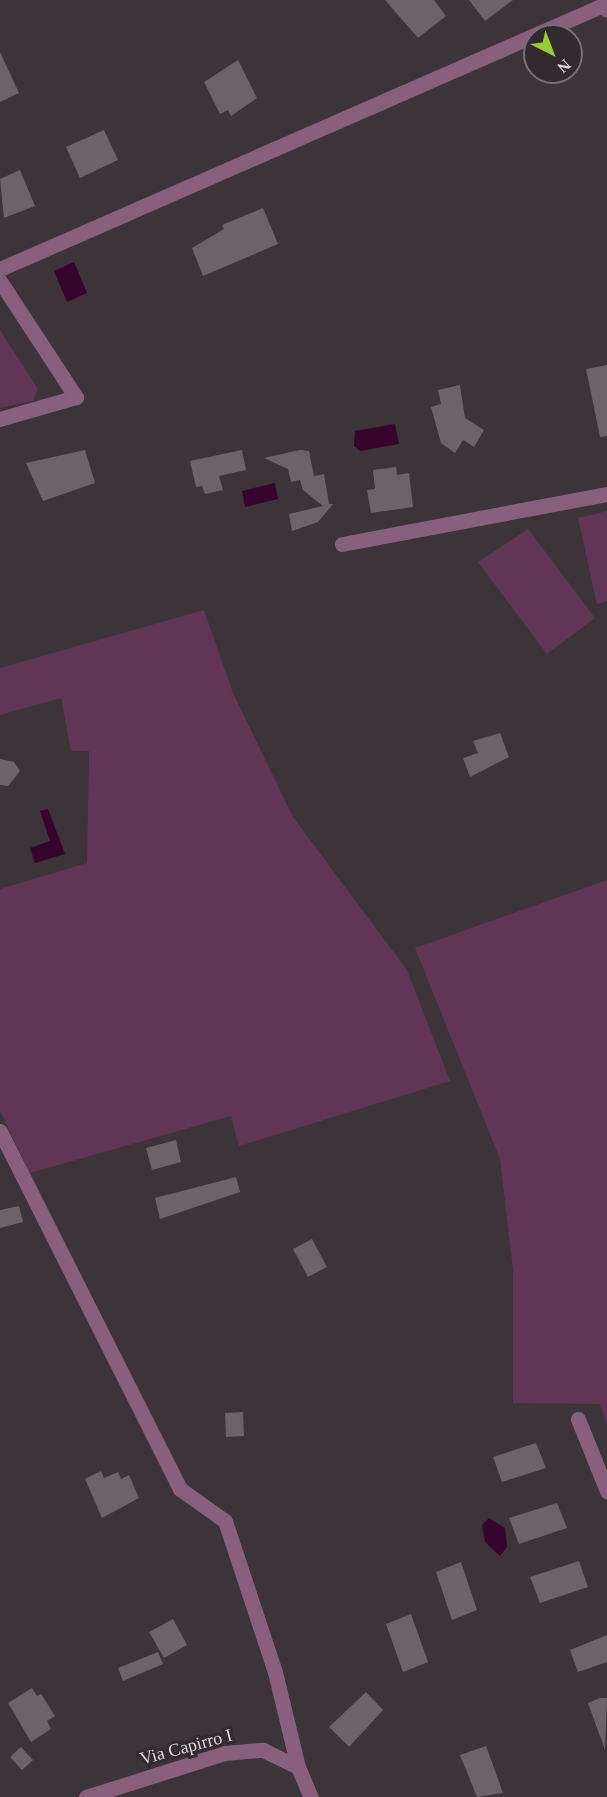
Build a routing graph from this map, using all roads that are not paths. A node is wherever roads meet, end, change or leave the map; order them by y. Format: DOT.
graph roads {
  1 [pos="607,10"];
  2 [pos="0,269"];
  3 [pos="0,281"];
  4 [pos="0,420"];
  5 [pos="607,494"];
  6 [pos="342,544"];
  7 [pos="0,1131"];
  8 [pos="578,1419"];
  9 [pos="607,1491"];
  10 [pos="298,1767"];
  11 [pos="86,1797"];
  12 [pos="311,1797"];
  1 -- 2 [label="street"];
  3 -- 4 [label="street"];
  5 -- 6 [label="street"];
  7 -- 10 [label="street"];
  8 -- 9 [label="street"];
  10 -- 11 [label="street, Via Capirro I"];
  10 -- 12 [label="street"];
}
